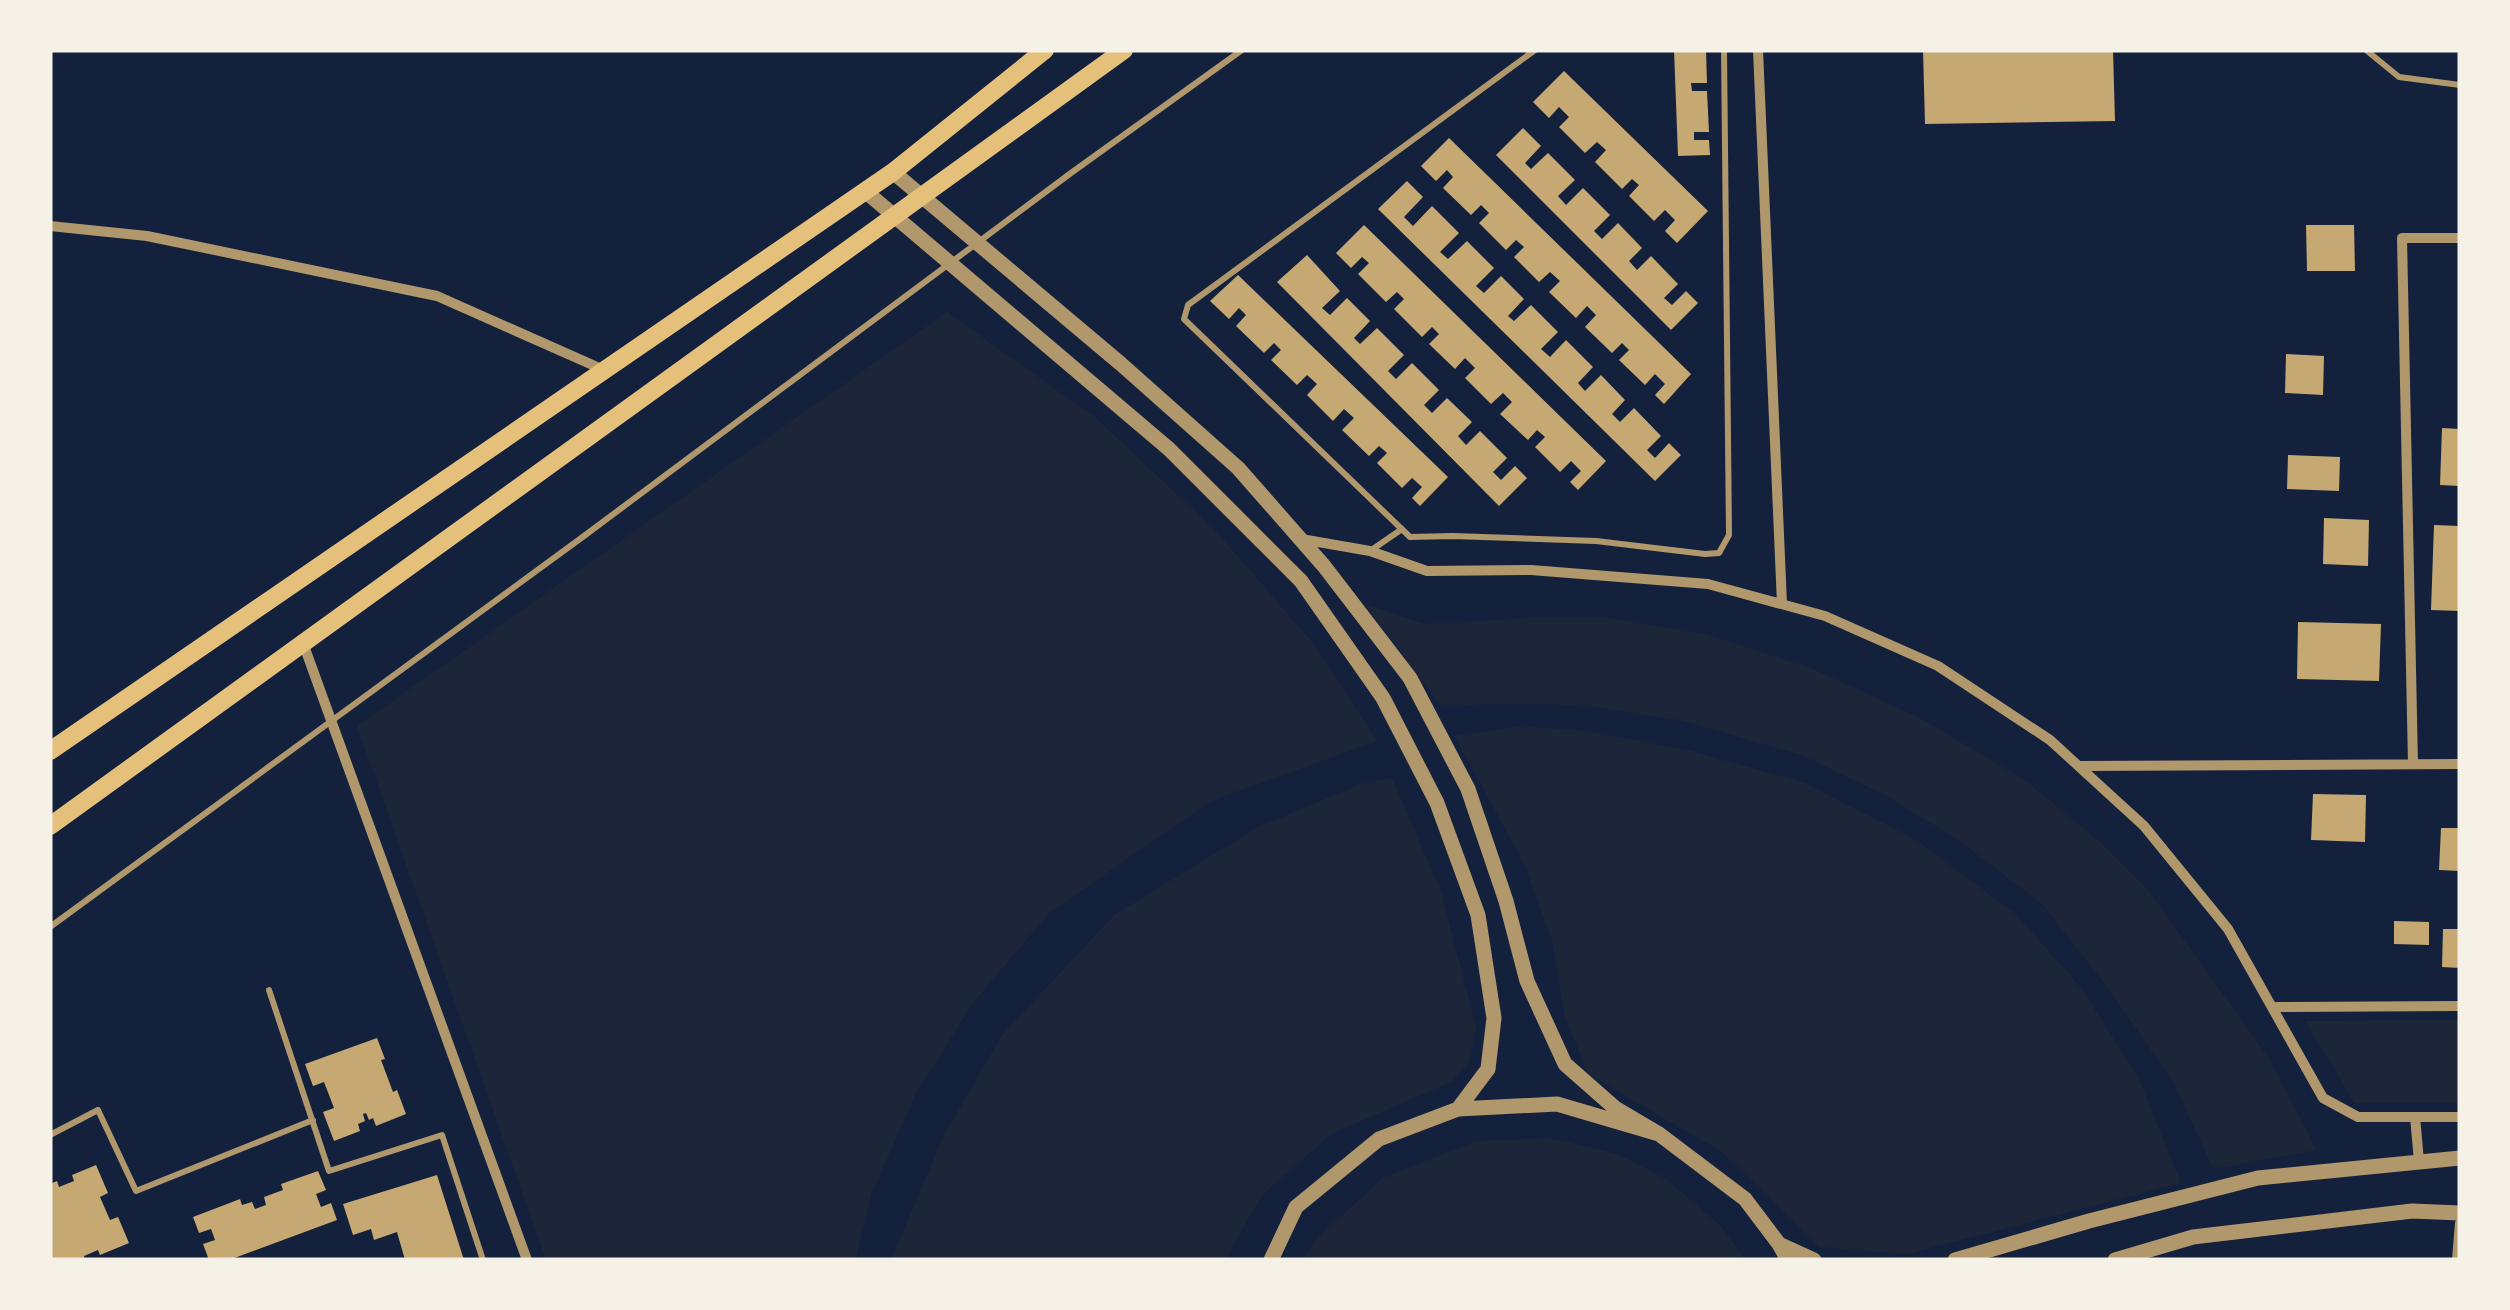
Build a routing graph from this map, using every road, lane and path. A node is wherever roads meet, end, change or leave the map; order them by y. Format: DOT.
graph roads {
  1 [pos="1045,50"];
  2 [pos="1124,50"];
  3 [pos="1242,50"];
  4 [pos="1535,50"];
  5 [pos="1724,50"];
  6 [pos="1758,50"];
  7 [pos="2367,50"];
  8 [pos="2460,85"];
  9 [pos="893,172"];
  10 [pos="866,191"];
  11 [pos="922,196"];
  12 [pos="895,216"];
  13 [pos="50,226"];
  14 [pos="2460,238"];
  15 [pos="977,243"];
  16 [pos="950,263"];
  17 [pos="604,370"];
  18 [pos="1402,530"];
  19 [pos="1301,539"];
  20 [pos="1370,551"];
  21 [pos="1782,604"];
  22 [pos="302,643"];
  23 [pos="331,721"];
  24 [pos="50,750"];
  25 [pos="2413,764"];
  26 [pos="2460,764"];
  27 [pos="2079,766"];
  28 [pos="50,826"];
  29 [pos="50,927"];
  30 [pos="269,990"];
  31 [pos="2460,1006"];
  32 [pos="2272,1007"];
  33 [pos="1458,1109"];
  34 [pos="2415,1117"];
  35 [pos="2460,1117"];
  36 [pos="312,1120"];
  37 [pos="1659,1134"];
  38 [pos="50,1135"];
  39 [pos="2460,1158"];
  40 [pos="2419,1161"];
  41 [pos="2460,1213"];
  42 [pos="2460,1223"];
  43 [pos="1779,1244"];
  44 [pos="483,1260"];
  45 [pos="527,1260"];
  46 [pos="1272,1260"];
  47 [pos="1788,1260"];
  48 [pos="1814,1260"];
  49 [pos="1955,1260"];
  50 [pos="2116,1260"];
  51 [pos="2457,1260"];
  1 -- 9 [label="main road"];
  2 -- 11 [label="main road"];
  3 -- 15 [label="lane"];
  4 -- 18 [label="lane"];
  5 -- 18 [label="lane"];
  6 -- 21 [label="street"];
  7 -- 8 [label="lane"];
  9 -- 10 [label="main road"];
  9 -- 11 [label="street"];
  10 -- 12 [label="street"];
  10 -- 17 [label="main road"];
  11 -- 12 [label="main road"];
  11 -- 15 [label="street"];
  12 -- 16 [label="street"];
  12 -- 22 [label="main road"];
  13 -- 17 [label="street"];
  14 -- 25 [label="street"];
  15 -- 16 [label="lane"];
  15 -- 19 [label="street"];
  16 -- 23 [label="lane"];
  16 -- 33 [label="street"];
  17 -- 24 [label="main road"];
  18 -- 20 [label="lane"];
  19 -- 20 [label="street"];
  19 -- 37 [label="street"];
  20 -- 21 [label="street"];
  21 -- 27 [label="street"];
  22 -- 23 [label="street"];
  22 -- 28 [label="main road"];
  23 -- 29 [label="lane"];
  23 -- 45 [label="street"];
  25 -- 26 [label="street"];
  25 -- 27 [label="street"];
  27 -- 32 [label="street"];
  30 -- 36 [label="lane"];
  31 -- 32 [label="street"];
  32 -- 34 [label="street"];
  33 -- 37 [label="street"];
  33 -- 46 [label="street"];
  34 -- 35 [label="street"];
  34 -- 40 [label="street"];
  36 -- 38 [label="lane"];
  36 -- 44 [label="lane"];
  37 -- 43 [label="street"];
  39 -- 40 [label="street"];
  40 -- 49 [label="street"];
  41 -- 50 [label="street"];
  42 -- 51 [label="street"];
  43 -- 47 [label="street"];
  43 -- 48 [label="street"];
}
